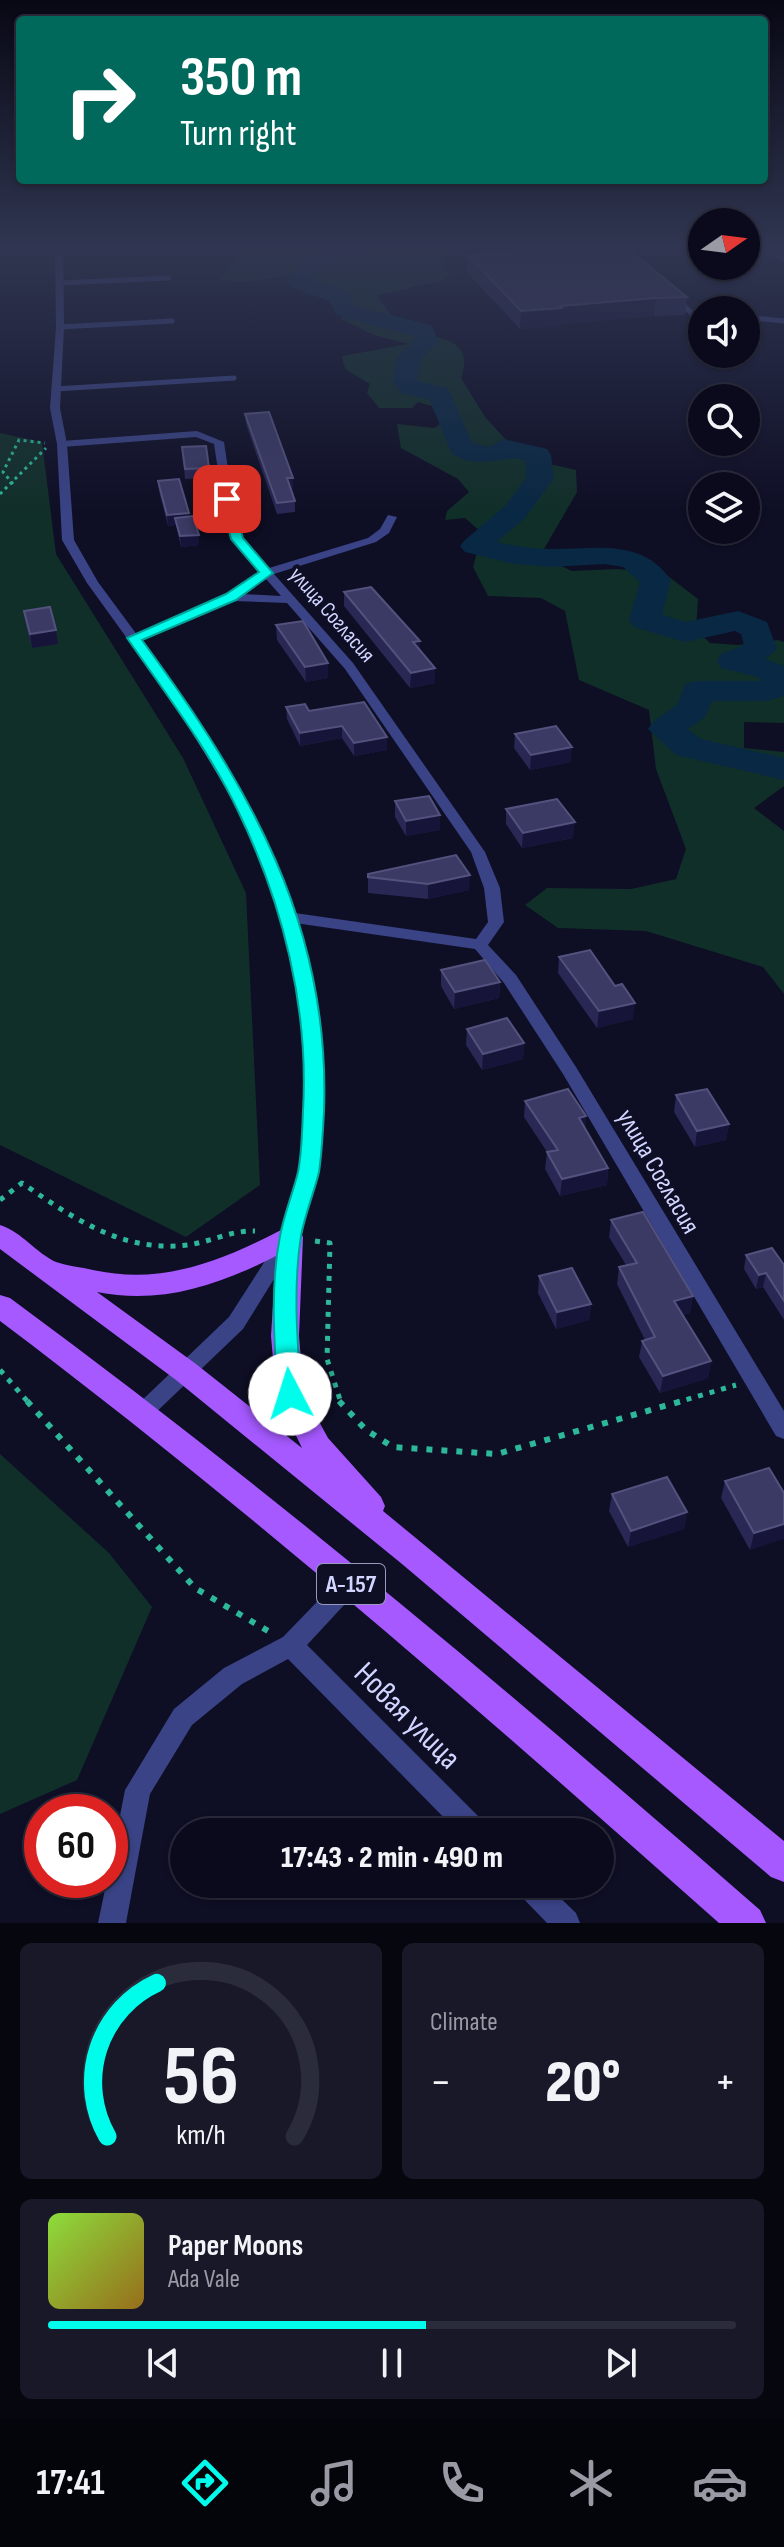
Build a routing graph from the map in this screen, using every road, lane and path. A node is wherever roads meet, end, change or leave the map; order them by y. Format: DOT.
graph roads {
  1 [pos="59,334"];
  2 [pos="234,378"];
  3 [pos="55,389"];
  4 [pos="62,444"];
  5 [pos="13,484"];
  6 [pos="0,494"];
  7 [pos="392,517"];
  8 [pos="266,573"];
  9 [pos="231,597"];
  10 [pos="291,600"];
  11 [pos="134,638"];
  12 [pos="288,917"];
  13 [pos="480,945"];
  14 [pos="0,1200"];
  15 [pos="0,1235"];
  16 [pos="290,1237"];
  17 [pos="51,1271"];
  18 [pos="0,1306"];
  19 [pos="0,1370"];
  20 [pos="186,1372"];
  21 [pos="753,1380"];
  22 [pos="143,1412"];
  23 [pos="784,1430"];
  24 [pos="413,1554"];
  25 [pos="350,1583"];
  26 [pos="291,1645"];
  27 [pos="462,1818"];
  28 [pos="784,1864"];
  29 [pos="541,1898"];
  30 [pos="112,1923"];
  31 [pos="566,1923"];
  32 [pos="747,1923"];
  1 -- 3 [label="street"];
  2 -- 3 [label="lane"];
  3 -- 4 [label="street"];
  4 -- 8 [label="street, улица Согласия"];
  4 -- 11 [label="street"];
  5 -- 5 [label="path"];
  5 -- 6 [label="path"];
  7 -- 8 [label="street"];
  8 -- 9 [label="street"];
  8 -- 10 [label="street, улица Согласия"];
  9 -- 10 [label="street"];
  9 -- 11 [label="street"];
  10 -- 13 [label="street, улица Согласия"];
  11 -- 12 [label="street"];
  12 -- 13 [label="street"];
  12 -- 16 [label="street"];
  13 -- 21 [label="street, улица Согласия"];
  14 -- 16 [label="path"];
  15 -- 17 [label="main road, А-157"];
  16 -- 17 [label="main road"];
  16 -- 20 [label="street"];
  16 -- 21 [label="path"];
  16 -- 24 [label="main road"];
  17 -- 20 [label="main road, А-157"];
  18 -- 22 [label="main road, А-157"];
  19 -- 26 [label="path"];
  20 -- 22 [label="street"];
  20 -- 24 [label="main road, А-157"];
  21 -- 23 [label="street, улица Согласия"];
  22 -- 25 [label="main road, А-157"];
  24 -- 28 [label="main road, А-157"];
  25 -- 26 [label="street"];
  25 -- 32 [label="main road, А-157"];
  26 -- 27 [label="street, Новая улица"];
  26 -- 30 [label="street"];
  29 -- 31 [label="street"];
}
